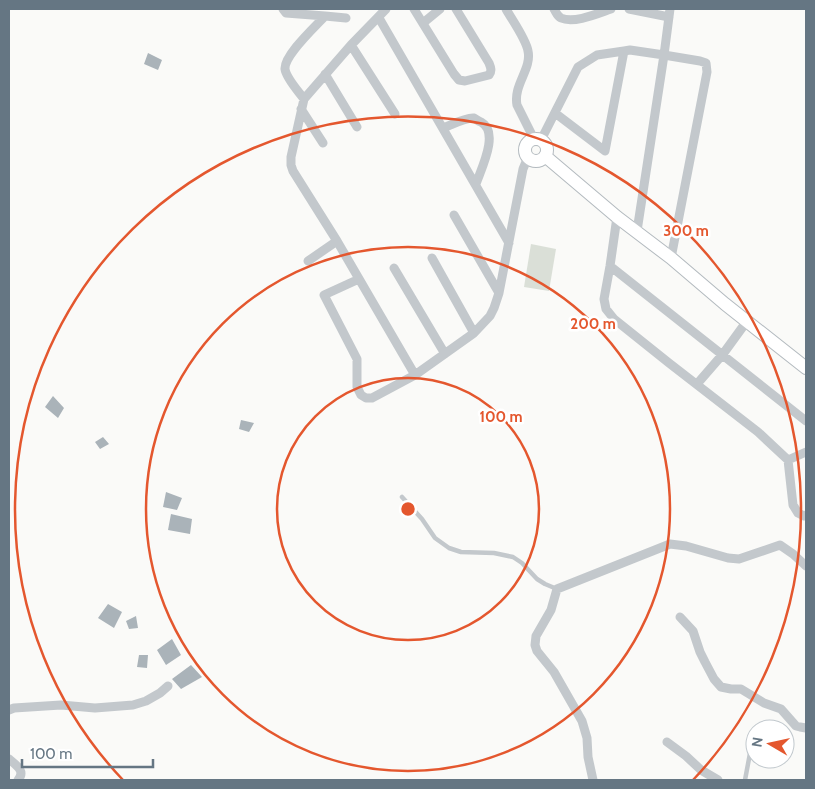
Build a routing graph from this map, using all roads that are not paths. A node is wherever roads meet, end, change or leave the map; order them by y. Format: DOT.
graph roads {
  1 [pos="283,9"];
  2 [pos="386,9"];
  3 [pos="414,9"];
  4 [pos="440,9"];
  5 [pos="456,9"];
  6 [pos="506,9"];
  7 [pos="554,9"];
  8 [pos="611,9"];
  9 [pos="629,9"];
  10 [pos="670,13"];
  11 [pos="325,16"];
  12 [pos="346,18"];
  13 [pos="379,18"];
  14 [pos="423,23"];
  15 [pos="351,45"];
  16 [pos="624,51"];
  17 [pos="664,55"];
  18 [pos="325,74"];
  19 [pos="304,99"];
  20 [pos="301,109"];
  21 [pos="395,114"];
  22 [pos="555,114"];
  23 [pos="357,127"];
  24 [pos="443,128"];
  25 [pos="538,139"];
  26 [pos="323,143"];
  27 [pos="545,156"];
  28 [pos="528,157"];
  29 [pos="476,184"];
  30 [pos="454,215"];
  31 [pos="617,217"];
  32 [pos="637,232"];
  33 [pos="337,241"];
  34 [pos="509,243"];
  35 [pos="432,258"];
  36 [pos="671,258"];
  37 [pos="308,261"];
  38 [pos="610,266"];
  39 [pos="394,268"];
  40 [pos="359,279"];
  41 [pos="499,293"];
  42 [pos="747,322"];
  43 [pos="474,333"];
  44 [pos="445,354"];
  45 [pos="723,354"];
  46 [pos="806,368"];
  47 [pos="416,375"];
  48 [pos="696,384"];
  49 [pos="806,421"];
  50 [pos="806,452"];
  51 [pos="788,460"];
  52 [pos="402,498"];
  53 [pos="806,515"];
  54 [pos="806,566"];
  55 [pos="557,589"];
  56 [pos="680,617"];
  57 [pos="168,686"];
  58 [pos="9,710"];
  59 [pos="806,728"];
  60 [pos="667,742"];
  61 [pos="9,759"];
  62 [pos="18,780"];
  63 [pos="593,780"];
  64 [pos="718,780"];
  1 -- 11 [label="street"];
  2 -- 13 [label="street"];
  3 -- 14 [label="street"];
  4 -- 14 [label="street"];
  5 -- 14 [label="street"];
  6 -- 25 [label="street"];
  7 -- 8 [label="street"];
  9 -- 10 [label="street"];
  10 -- 17 [label="street"];
  11 -- 12 [label="street"];
  11 -- 19 [label="street"];
  13 -- 15 [label="street"];
  13 -- 24 [label="street"];
  15 -- 18 [label="street"];
  15 -- 21 [label="street"];
  16 -- 17 [label="street"];
  16 -- 22 [label="street"];
  16 -- 22 [label="street"];
  17 -- 32 [label="street"];
  17 -- 36 [label="street"];
  18 -- 19 [label="street"];
  18 -- 23 [label="street"];
  19 -- 20 [label="street"];
  20 -- 26 [label="street"];
  20 -- 33 [label="street"];
  22 -- 25 [label="street"];
  24 -- 29 [label="street"];
  24 -- 29 [label="street"];
  25 -- 27 [label="street"];
  25 -- 28 [label="street"];
  27 -- 28 [label="street"];
  27 -- 31 [label="street"];
  28 -- 34 [label="street"];
  29 -- 34 [label="street"];
  30 -- 41 [label="street"];
  31 -- 32 [label="street"];
  31 -- 38 [label="street"];
  32 -- 36 [label="street"];
  33 -- 37 [label="street"];
  33 -- 40 [label="street"];
  34 -- 41 [label="street"];
  35 -- 43 [label="street"];
  36 -- 42 [label="street"];
  38 -- 45 [label="street"];
  38 -- 48 [label="street"];
  39 -- 44 [label="street"];
  40 -- 47 [label="street"];
  40 -- 47 [label="street"];
  41 -- 43 [label="street"];
  42 -- 45 [label="street"];
  42 -- 46 [label="street"];
  43 -- 44 [label="street"];
  44 -- 47 [label="street"];
  45 -- 48 [label="street"];
  45 -- 49 [label="street"];
  48 -- 51 [label="street"];
  50 -- 51 [label="street"];
  51 -- 53 [label="street"];
  52 -- 55 [label="lane"];
  54 -- 55 [label="street"];
  55 -- 63 [label="street"];
  56 -- 59 [label="street"];
  57 -- 58 [label="street"];
  60 -- 64 [label="street"];
  61 -- 62 [label="street"];
}
